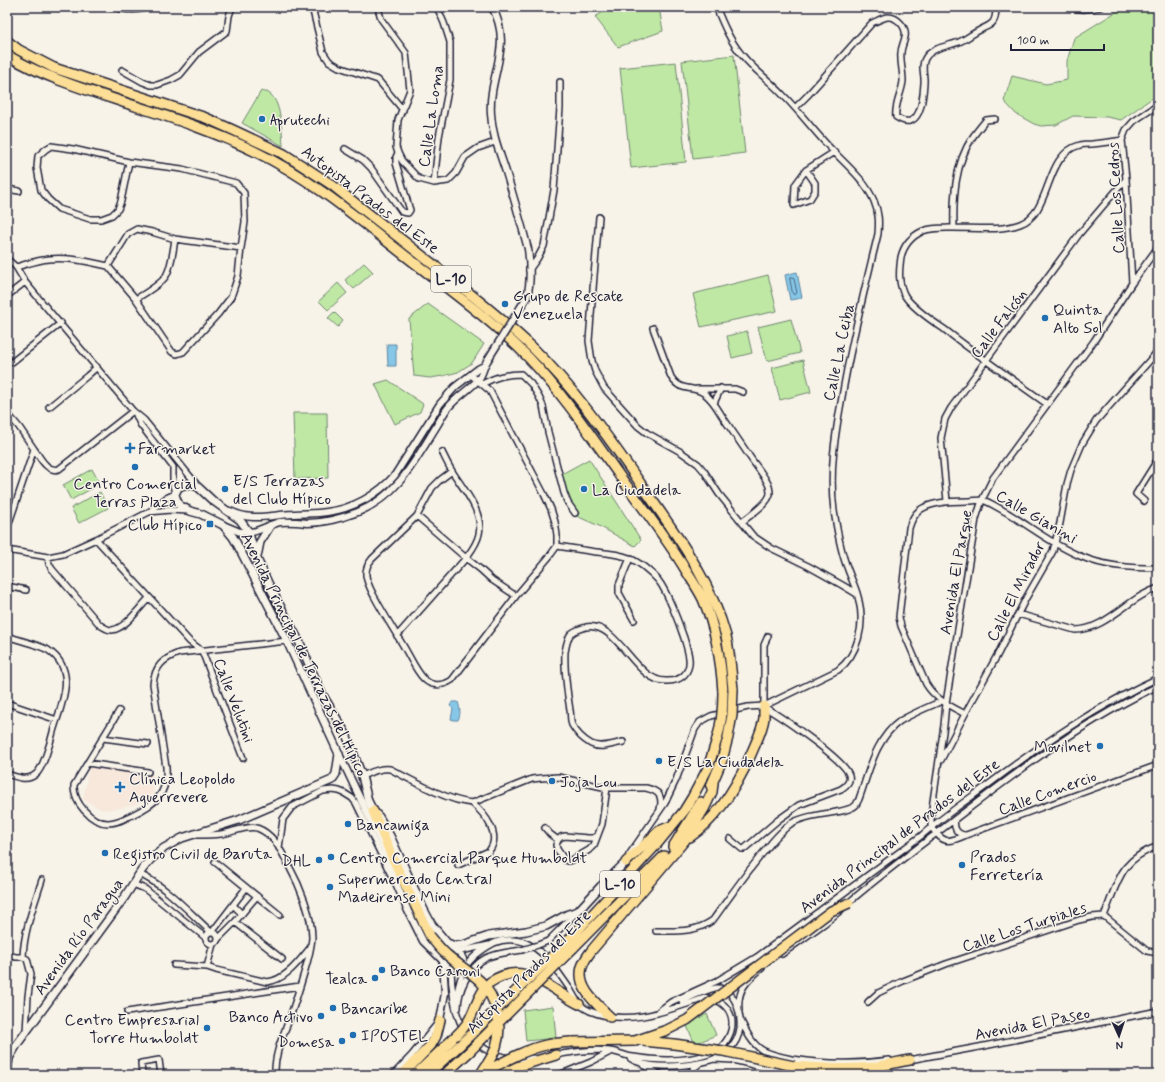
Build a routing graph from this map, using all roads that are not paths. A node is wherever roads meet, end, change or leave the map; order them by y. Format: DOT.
graph roads {
  1 [pos="112,7"];
  2 [pos="151,7"];
  3 [pos="232,7"];
  4 [pos="312,7"];
  5 [pos="378,7"];
  6 [pos="437,7"];
  7 [pos="492,7"];
  8 [pos="716,7"];
  9 [pos="996,7"];
  10 [pos="1068,7"];
  11 [pos="1100,7"];
  12 [pos="7,41"];
  13 [pos="7,55"];
  14 [pos="122,70"];
  15 [pos="560,82"];
  16 [pos="1158,105"];
  17 [pos="795,108"];
  18 [pos="403,110"];
  19 [pos="995,120"];
  20 [pos="1122,140"];
  21 [pos="495,142"];
  22 [pos="345,149"];
  23 [pos="834,152"];
  24 [pos="398,153"];
  25 [pos="129,162"];
  26 [pos="806,170"];
  27 [pos="1126,179"];
  28 [pos="434,183"];
  29 [pos="7,189"];
  30 [pos="19,191"];
  31 [pos="599,217"];
  32 [pos="954,228"];
  33 [pos="175,239"];
  34 [pos="1158,247"];
  35 [pos="240,248"];
  36 [pos="7,259"];
  37 [pos="108,266"];
  38 [pos="16,267"];
  39 [pos="529,270"];
  40 [pos="25,282"];
  41 [pos="1132,283"];
  42 [pos="7,296"];
  43 [pos="136,299"];
  44 [pos="61,324"];
  45 [pos="653,328"];
  46 [pos="1158,351"];
  47 [pos="985,361"];
  48 [pos="12,362"];
  49 [pos="486,364"];
  50 [pos="97,366"];
  51 [pos="471,375"];
  52 [pos="480,382"];
  53 [pos="721,388"];
  54 [pos="694,389"];
  55 [pos="743,392"];
  56 [pos="714,403"];
  57 [pos="1047,404"];
  58 [pos="48,407"];
  59 [pos="134,412"];
  60 [pos="7,413"];
  61 [pos="34,449"];
  62 [pos="442,452"];
  63 [pos="1158,459"];
  64 [pos="452,471"];
  65 [pos="198,487"];
  66 [pos="175,494"];
  67 [pos="982,500"];
  68 [pos="947,501"];
  69 [pos="1144,501"];
  70 [pos="226,509"];
  71 [pos="190,511"];
  72 [pos="150,512"];
  73 [pos="575,513"];
  74 [pos="417,516"];
  75 [pos="742,522"];
  76 [pos="223,525"];
  77 [pos="270,526"];
  78 [pos="7,529"];
  79 [pos="248,531"];
  80 [pos="96,539"];
  81 [pos="1055,544"];
  82 [pos="558,546"];
  83 [pos="7,550"];
  84 [pos="48,557"];
  85 [pos="466,558"];
  86 [pos="630,558"];
  87 [pos="256,559"];
  88 [pos="1158,568"];
  89 [pos="7,586"];
  90 [pos="1158,588"];
  91 [pos="26,590"];
  92 [pos="857,594"];
  93 [pos="516,596"];
  94 [pos="149,598"];
  95 [pos="1018,614"];
  96 [pos="634,620"];
  97 [pos="7,636"];
  98 [pos="397,636"];
  99 [pos="768,636"];
  100 [pos="287,641"];
  101 [pos="202,651"];
  102 [pos="1158,678"];
  103 [pos="1158,686"];
  104 [pos="944,702"];
  105 [pos="7,703"];
  106 [pos="764,707"];
  107 [pos="120,711"];
  108 [pos="964,714"];
  109 [pos="57,720"];
  110 [pos="103,738"];
  111 [pos="623,742"];
  112 [pos="148,744"];
  113 [pos="339,754"];
  114 [pos="243,758"];
  115 [pos="87,763"];
  116 [pos="939,764"];
  117 [pos="1158,765"];
  118 [pos="148,772"];
  119 [pos="7,774"];
  120 [pos="362,776"];
  121 [pos="713,783"];
  122 [pos="607,788"];
  123 [pos="472,803"];
  124 [pos="372,811"];
  125 [pos="659,811"];
  126 [pos="955,819"];
  127 [pos="672,825"];
  128 [pos="931,827"];
  129 [pos="545,828"];
  130 [pos="936,833"];
  131 [pos="191,835"];
  132 [pos="966,835"];
  133 [pos="598,836"];
  134 [pos="730,839"];
  135 [pos="558,840"];
  136 [pos="685,840"];
  137 [pos="675,845"];
  138 [pos="1158,846"];
  139 [pos="280,848"];
  140 [pos="215,862"];
  141 [pos="626,862"];
  142 [pos="458,864"];
  143 [pos="139,874"];
  144 [pos="42,880"];
  145 [pos="396,883"];
  146 [pos="133,884"];
  147 [pos="246,888"];
  148 [pos="172,896"];
  149 [pos="257,896"];
  150 [pos="849,902"];
  151 [pos="233,905"];
  152 [pos="166,906"];
  153 [pos="578,911"];
  154 [pos="242,914"];
  155 [pos="280,915"];
  156 [pos="1104,916"];
  157 [pos="235,922"];
  158 [pos="656,930"];
  159 [pos="212,932"];
  160 [pos="434,934"];
  161 [pos="206,938"];
  162 [pos="219,938"];
  163 [pos="213,944"];
  164 [pos="492,944"];
  165 [pos="311,947"];
  166 [pos="456,952"];
  167 [pos="1158,953"];
  168 [pos="7,955"];
  169 [pos="23,957"];
  170 [pos="282,959"];
  171 [pos="443,961"];
  172 [pos="174,966"];
  173 [pos="207,967"];
  174 [pos="452,967"];
  175 [pos="300,986"];
  176 [pos="455,1001"];
  177 [pos="868,1002"];
  178 [pos="579,1004"];
  179 [pos="739,1010"];
  180 [pos="1158,1011"];
  181 [pos="127,1012"];
  182 [pos="655,1014"];
  183 [pos="610,1017"];
  184 [pos="458,1019"];
  185 [pos="440,1020"];
  186 [pos="741,1021"];
  187 [pos="26,1032"];
  188 [pos="635,1041"];
  189 [pos="611,1051"];
  190 [pos="556,1055"];
  191 [pos="625,1056"];
  192 [pos="713,1059"];
  193 [pos="910,1060"];
  194 [pos="638,1063"];
  195 [pos="700,1063"];
  196 [pos="7,1071"];
  197 [pos="8,1075"];
  198 [pos="142,1075"];
  199 [pos="161,1075"];
  200 [pos="275,1075"];
  201 [pos="393,1075"];
  202 [pos="402,1075"];
  203 [pos="414,1075"];
  204 [pos="427,1075"];
  205 [pos="444,1075"];
  206 [pos="484,1075"];
  207 [pos="558,1075"];
  208 [pos="661,1075"];
  209 [pos="689,1075"];
  210 [pos="800,1075"];
  211 [pos="838,1075"];
  1 -- 2 [label="street"];
  3 -- 14 [label="street"];
  4 -- 18 [label="street"];
  5 -- 18 [label="street"];
  6 -- 28 [label="street, Calle La Loma"];
  7 -- 21 [label="street"];
  8 -- 17 [label="street, Calle La Ceiba"];
  9 -- 17 [label="street"];
  10 -- 11 [label="street"];
  12 -- 121 [label="highway, Autopista Prados del Este / L-10, bridge"];
  13 -- 127 [label="highway, Autopista Prados del Este / L-10, bridge"];
  15 -- 39 [label="street"];
  16 -- 20 [label="street, Calle Los Cedros"];
  17 -- 23 [label="street, Calle La Ceiba"];
  18 -- 24 [label="street"];
  19 -- 32 [label="street"];
  20 -- 27 [label="street, Calle Los Cedros"];
  20 -- 32 [label="street"];
  21 -- 28 [label="street"];
  21 -- 39 [label="street"];
  22 -- 24 [label="street"];
  23 -- 26 [label="street"];
  23 -- 92 [label="street, Calle La Ceiba"];
  24 -- 28 [label="street"];
  25 -- 25 [label="street"];
  25 -- 35 [label="street"];
  26 -- 26 [label="street"];
  27 -- 41 [label="street, Calle Los Cedros"];
  27 -- 47 [label="street, Calle Falcón"];
  29 -- 30 [label="street"];
  31 -- 75 [label="street"];
  32 -- 47 [label="street"];
  33 -- 35 [label="street"];
  33 -- 37 [label="street"];
  33 -- 43 [label="street"];
  34 -- 41 [label="street, Avenida El Parque"];
  35 -- 43 [label="street"];
  36 -- 38 [label="street"];
  37 -- 38 [label="street"];
  37 -- 43 [label="street"];
  38 -- 40 [label="street"];
  39 -- 49 [label="street, bridge"];
  40 -- 42 [label="street"];
  40 -- 44 [label="street"];
  41 -- 57 [label="street, Avenida El Parque"];
  44 -- 48 [label="street"];
  44 -- 50 [label="street"];
  45 -- 54 [label="street"];
  46 -- 81 [label="street, Calle El Mirador"];
  47 -- 57 [label="street"];
  47 -- 68 [label="street, Calle Falcón"];
  49 -- 51 [label="street"];
  49 -- 52 [label="street"];
  50 -- 58 [label="street"];
  50 -- 59 [label="street"];
  51 -- 52 [label="street"];
  51 -- 70 [label="street"];
  52 -- 73 [label="street"];
  52 -- 77 [label="street"];
  52 -- 82 [label="street"];
  53 -- 54 [label="street"];
  53 -- 55 [label="street"];
  53 -- 56 [label="street"];
  54 -- 56 [label="street"];
  56 -- 75 [label="street"];
  57 -- 67 [label="street, Avenida El Parque"];
  59 -- 61 [label="street"];
  59 -- 65 [label="street"];
  59 -- 66 [label="street"];
  60 -- 61 [label="street"];
  61 -- 78 [label="street"];
  62 -- 64 [label="street"];
  63 -- 69 [label="street"];
  64 -- 74 [label="street"];
  64 -- 85 [label="street"];
  65 -- 66 [label="main road"];
  65 -- 70 [label="main road, Avenida Principal de Terrazas del Hípico"];
  66 -- 71 [label="main road, Avenida Principal de Terrazas del Hípico"];
  66 -- 72 [label="street"];
  67 -- 68 [label="street, Calle Gianini"];
  67 -- 81 [label="street, Calle Gianini"];
  67 -- 104 [label="street, Avenida El Parque"];
  68 -- 104 [label="street, Calle Gianini"];
  70 -- 79 [label="main road, Avenida Principal de Terrazas del Hípico"];
  71 -- 72 [label="street"];
  71 -- 76 [label="main road, Avenida Principal de Terrazas del Hípico"];
  72 -- 80 [label="street"];
  74 -- 85 [label="street"];
  74 -- 98 [label="street"];
  75 -- 92 [label="street"];
  76 -- 79 [label="street"];
  76 -- 100 [label="main road, Avenida Principal de Terrazas del Hípico"];
  77 -- 79 [label="street"];
  77 -- 87 [label="main road"];
  79 -- 87 [label="main road, Avenida Principal de Terrazas del Hípico"];
  80 -- 84 [label="street"];
  80 -- 94 [label="street"];
  81 -- 88 [label="street, Calle Gianini"];
  81 -- 95 [label="street, Calle El Mirador"];
  82 -- 86 [label="street"];
  82 -- 93 [label="street"];
  83 -- 84 [label="street"];
  84 -- 94 [label="street"];
  85 -- 93 [label="street"];
  85 -- 98 [label="street"];
  86 -- 96 [label="street"];
  86 -- 111 [label="street"];
  87 -- 120 [label="main road, Avenida Principal de Terrazas del Hípico"];
  89 -- 91 [label="street"];
  90 -- 95 [label="street"];
  92 -- 106 [label="street, Calle La Ceiba"];
  93 -- 98 [label="street"];
  94 -- 101 [label="street"];
  95 -- 108 [label="street, Calle El Mirador"];
  97 -- 109 [label="street"];
  99 -- 106 [label="street"];
  100 -- 101 [label="street"];
  100 -- 113 [label="main road, Avenida Principal de Terrazas del Hípico"];
  101 -- 114 [label="street, Calle Velutini"];
  101 -- 115 [label="street"];
  102 -- 128 [label="street, Avenida Principal de Prados del Este"];
  103 -- 126 [label="street, Avenida Principal de Prados del Este"];
  104 -- 108 [label="street, Calle Gianini"];
  104 -- 116 [label="street, Avenida El Parque"];
  104 -- 158 [label="street"];
  105 -- 109 [label="street"];
  106 -- 125 [label="street"];
  106 -- 134 [label="street"];
  106 -- 136 [label="highway"];
  107 -- 110 [label="street"];
  108 -- 116 [label="street, Calle El Mirador"];
  109 -- 119 [label="street"];
  110 -- 112 [label="street"];
  110 -- 115 [label="street"];
  113 -- 131 [label="main road, Avenida Río Paragua"];
  113 -- 145 [label="street, Avenida Principal de Terrazas del Hípico"];
  115 -- 118 [label="street"];
  116 -- 128 [label="street, Avenida El Parque"];
  117 -- 132 [label="street, Calle Comercio"];
  120 -- 123 [label="street"];
  120 -- 124 [label="main road, Avenida Principal de Terrazas del Hípico"];
  121 -- 136 [label="highway"];
  121 -- 137 [label="highway, Autopista Prados del Este / L-10"];
  122 -- 123 [label="street"];
  122 -- 125 [label="street"];
  122 -- 133 [label="street"];
  123 -- 142 [label="street"];
  124 -- 160 [label="highway"];
  125 -- 141 [label="street"];
  126 -- 130 [label="street, Avenida Principal de Prados del Este"];
  126 -- 132 [label="street"];
  127 -- 141 [label="highway"];
  127 -- 204 [label="highway, Autopista Prados del Este / L-10, bridge"];
  128 -- 130 [label="street"];
  128 -- 182 [label="street, Avenida Principal de Prados del Este"];
  129 -- 135 [label="street"];
  130 -- 132 [label="street, Calle Comercio"];
  130 -- 150 [label="street, Avenida Principal de Prados del Este"];
  131 -- 139 [label="street, Avenida Río Paragua"];
  131 -- 143 [label="main road, Avenida Río Paragua"];
  133 -- 135 [label="street"];
  133 -- 135 [label="street"];
  136 -- 137 [label="highway"];
  136 -- 183 [label="highway"];
  137 -- 205 [label="highway, Autopista Prados del Este / L-10, bridge"];
  138 -- 156 [label="street, Calle Los Turpiales"];
  139 -- 145 [label="street"];
  139 -- 165 [label="street, Avenida Río Paragua"];
  140 -- 147 [label="street"];
  141 -- 153 [label="main road"];
  143 -- 146 [label="main road, Avenida Río Paragua"];
  143 -- 148 [label="street"];
  144 -- 169 [label="street"];
  145 -- 171 [label="street, Avenida Principal de Terrazas del Hípico"];
  146 -- 152 [label="street"];
  146 -- 187 [label="main road, Avenida Río Paragua"];
  147 -- 149 [label="street"];
  147 -- 151 [label="street"];
  148 -- 152 [label="street"];
  148 -- 159 [label="street"];
  149 -- 154 [label="street"];
  149 -- 155 [label="street"];
  150 -- 179 [label="street, Avenida Principal de Prados del Este"];
  150 -- 188 [label="highway, bridge"];
  151 -- 154 [label="street"];
  151 -- 159 [label="street"];
  152 -- 161 [label="street"];
  153 -- 160 [label="main road"];
  153 -- 184 [label="street, bridge"];
  154 -- 157 [label="street"];
  156 -- 167 [label="street"];
  156 -- 177 [label="street, Calle Los Turpiales"];
  157 -- 162 [label="street"];
  157 -- 170 [label="street"];
  159 -- 161 [label="street"];
  159 -- 162 [label="street"];
  160 -- 166 [label="street"];
  160 -- 206 [label="highway, bridge"];
  161 -- 163 [label="street"];
  162 -- 163 [label="street"];
  163 -- 173 [label="street"];
  164 -- 166 [label="street"];
  164 -- 176 [label="street"];
  164 -- 178 [label="street"];
  165 -- 173 [label="street"];
  165 -- 175 [label="street, Avenida Río Paragua"];
  166 -- 174 [label="street"];
  168 -- 169 [label="street"];
  169 -- 187 [label="street"];
  171 -- 174 [label="street"];
  171 -- 185 [label="street"];
  172 -- 173 [label="street"];
  174 -- 176 [label="street"];
  175 -- 181 [label="street"];
  175 -- 200 [label="street, Avenida Río Paragua"];
  176 -- 184 [label="street"];
  178 -- 183 [label="street"];
  178 -- 203 [label="highway, bridge"];
  179 -- 182 [label="street"];
  179 -- 186 [label="street"];
  180 -- 193 [label="street, Avenida El Paseo"];
  182 -- 183 [label="street"];
  182 -- 191 [label="street"];
  184 -- 190 [label="street"];
  185 -- 201 [label="street"];
  185 -- 202 [label="highway"];
  186 -- 192 [label="street"];
  186 -- 193 [label="street, Avenida El Paseo"];
  187 -- 196 [label="main road, Avenida Río Paragua"];
  188 -- 193 [label="highway, bridge"];
  188 -- 206 [label="highway, bridge"];
  189 -- 190 [label="street"];
  189 -- 191 [label="street"];
  189 -- 207 [label="street"];
  190 -- 206 [label="highway"];
  191 -- 194 [label="street"];
  192 -- 195 [label="street"];
  192 -- 210 [label="street"];
  193 -- 211 [label="street, Avenida El Paseo"];
  194 -- 195 [label="street"];
  194 -- 208 [label="street"];
  195 -- 209 [label="street"];
  196 -- 197 [label="main road, Avenida Río Paragua"];
  198 -- 199 [label="street"];
}
